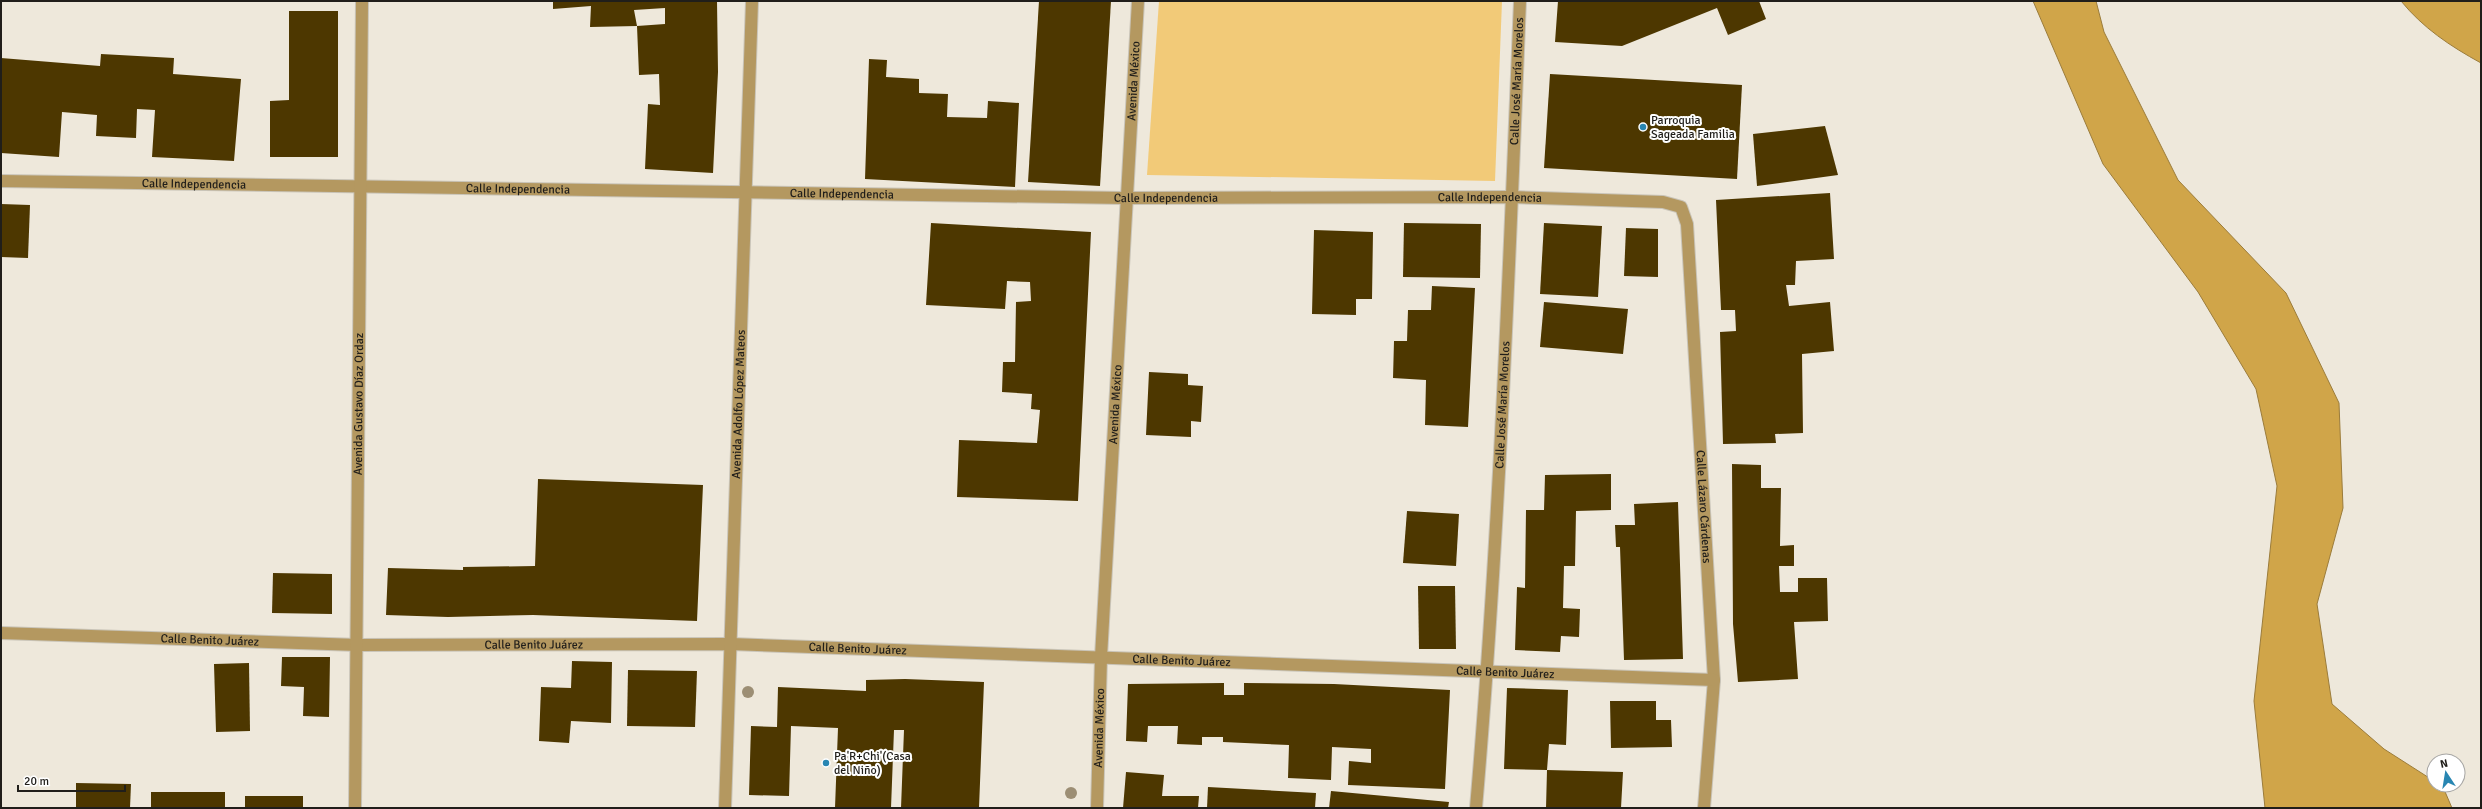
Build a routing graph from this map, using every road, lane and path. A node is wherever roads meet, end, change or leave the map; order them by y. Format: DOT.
graph roads {
  1 [pos="362,1"];
  2 [pos="752,1"];
  3 [pos="1138,1"];
  4 [pos="1520,1"];
  5 [pos="1,181"];
  6 [pos="361,188"];
  7 [pos="746,192"];
  8 [pos="1512,197"];
  9 [pos="1125,198"];
  10 [pos="1681,207"];
  11 [pos="1,633"];
  12 [pos="731,644"];
  13 [pos="358,645"];
  14 [pos="1101,657"];
  15 [pos="1488,673"];
  16 [pos="1714,680"];
  17 [pos="355,808"];
  18 [pos="726,808"];
  19 [pos="1097,808"];
  20 [pos="1476,808"];
  21 [pos="1704,808"];
  1 -- 6 [label="street, Avenida Gustavo Díaz Ordaz"];
  2 -- 7 [label="street, Avenida Adolfo López Mateos"];
  3 -- 9 [label="street, Avenida México"];
  4 -- 8 [label="street, Calle José María Morelos"];
  5 -- 6 [label="street, Calle Independencia"];
  6 -- 7 [label="street, Calle Independencia"];
  6 -- 13 [label="street, Avenida Gustavo Díaz Ordaz"];
  7 -- 9 [label="street, Calle Independencia"];
  7 -- 12 [label="street, Avenida Adolfo López Mateos"];
  8 -- 9 [label="street, Calle Independencia"];
  8 -- 10 [label="street, Calle Independencia"];
  8 -- 15 [label="street, Calle José María Morelos"];
  9 -- 14 [label="street, Avenida México"];
  10 -- 16 [label="street, Calle Lázaro Cárdenas"];
  11 -- 13 [label="street, Calle Benito Juárez"];
  12 -- 13 [label="street, Calle Benito Juárez"];
  12 -- 14 [label="street, Calle Benito Juárez"];
  12 -- 18 [label="street, Avenida Adolfo López Mateos"];
  13 -- 17 [label="street, Avenida Gustavo Díaz Ordaz"];
  14 -- 15 [label="street, Calle Benito Juárez"];
  14 -- 19 [label="street, Avenida México"];
  15 -- 16 [label="street, Calle Benito Juárez"];
  15 -- 20 [label="street, Calle José María Morelos"];
  16 -- 21 [label="street, Calle Lázaro Cárdenas"];
}
